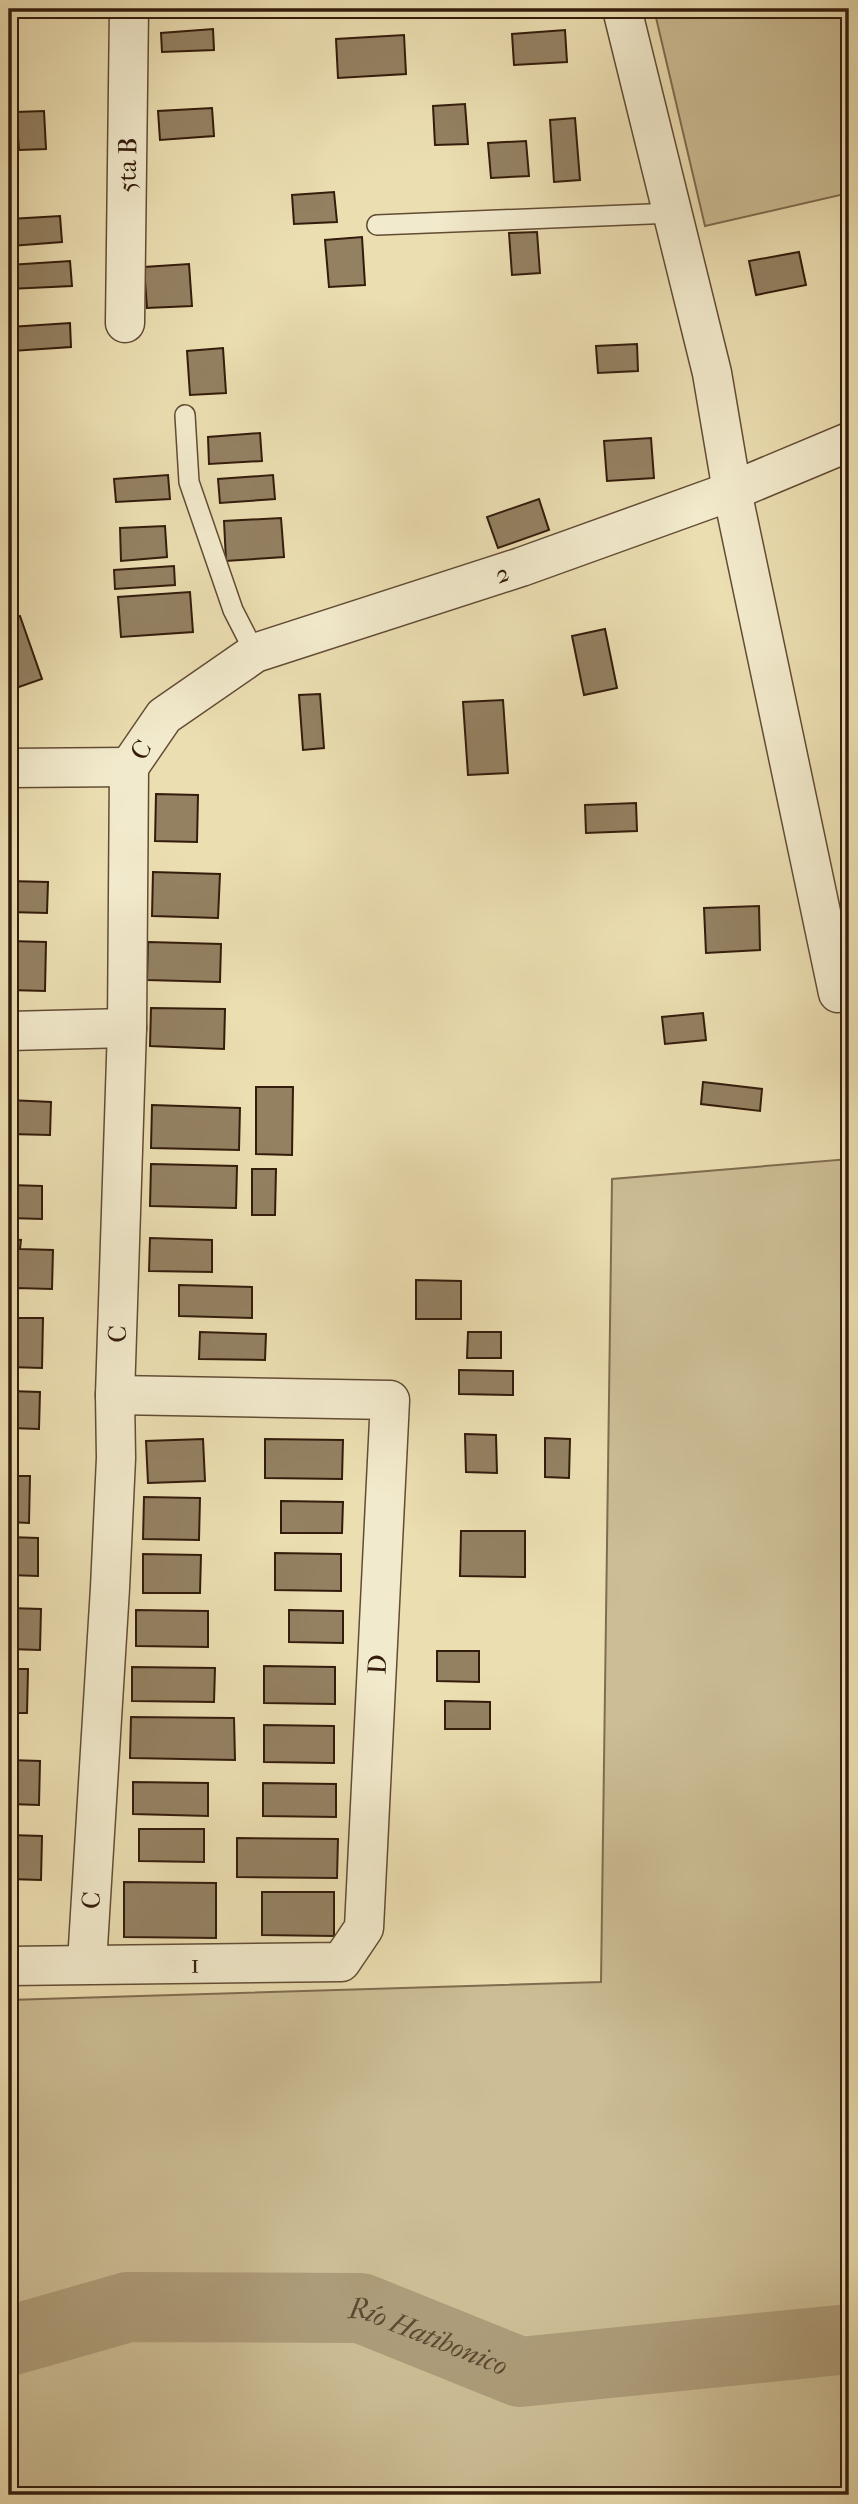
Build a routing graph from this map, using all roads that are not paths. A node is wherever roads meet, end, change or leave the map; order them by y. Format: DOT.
graph roads {
  1 [pos="129,9"];
  2 [pos="622,9"];
  3 [pos="674,213"];
  4 [pos="377,225"];
  5 [pos="125,323"];
  6 [pos="185,415"];
  7 [pos="849,442"];
  8 [pos="732,491"];
  9 [pos="255,653"];
  10 [pos="164,716"];
  11 [pos="129,766"];
  12 [pos="9,768"];
  13 [pos="838,993"];
  14 [pos="127,1028"];
  15 [pos="9,1031"];
  16 [pos="115,1395"];
  17 [pos="364,1928"];
  18 [pos="87,1963"];
  19 [pos="9,1966"];
  1 -- 5 [label="street, 5ta B"];
  2 -- 3 [label="street"];
  3 -- 4 [label="lane"];
  3 -- 8 [label="street"];
  6 -- 9 [label="lane"];
  7 -- 8 [label="street, 2"];
  8 -- 9 [label="street, 2"];
  8 -- 13 [label="street"];
  9 -- 10 [label="street, 2"];
  10 -- 11 [label="street, C"];
  11 -- 12 [label="street"];
  11 -- 14 [label="street, C"];
  14 -- 15 [label="street"];
  14 -- 16 [label="street, C"];
  16 -- 17 [label="street, D"];
  16 -- 18 [label="street, C"];
  17 -- 18 [label="street, 1"];
  18 -- 19 [label="street, 1"];
}
